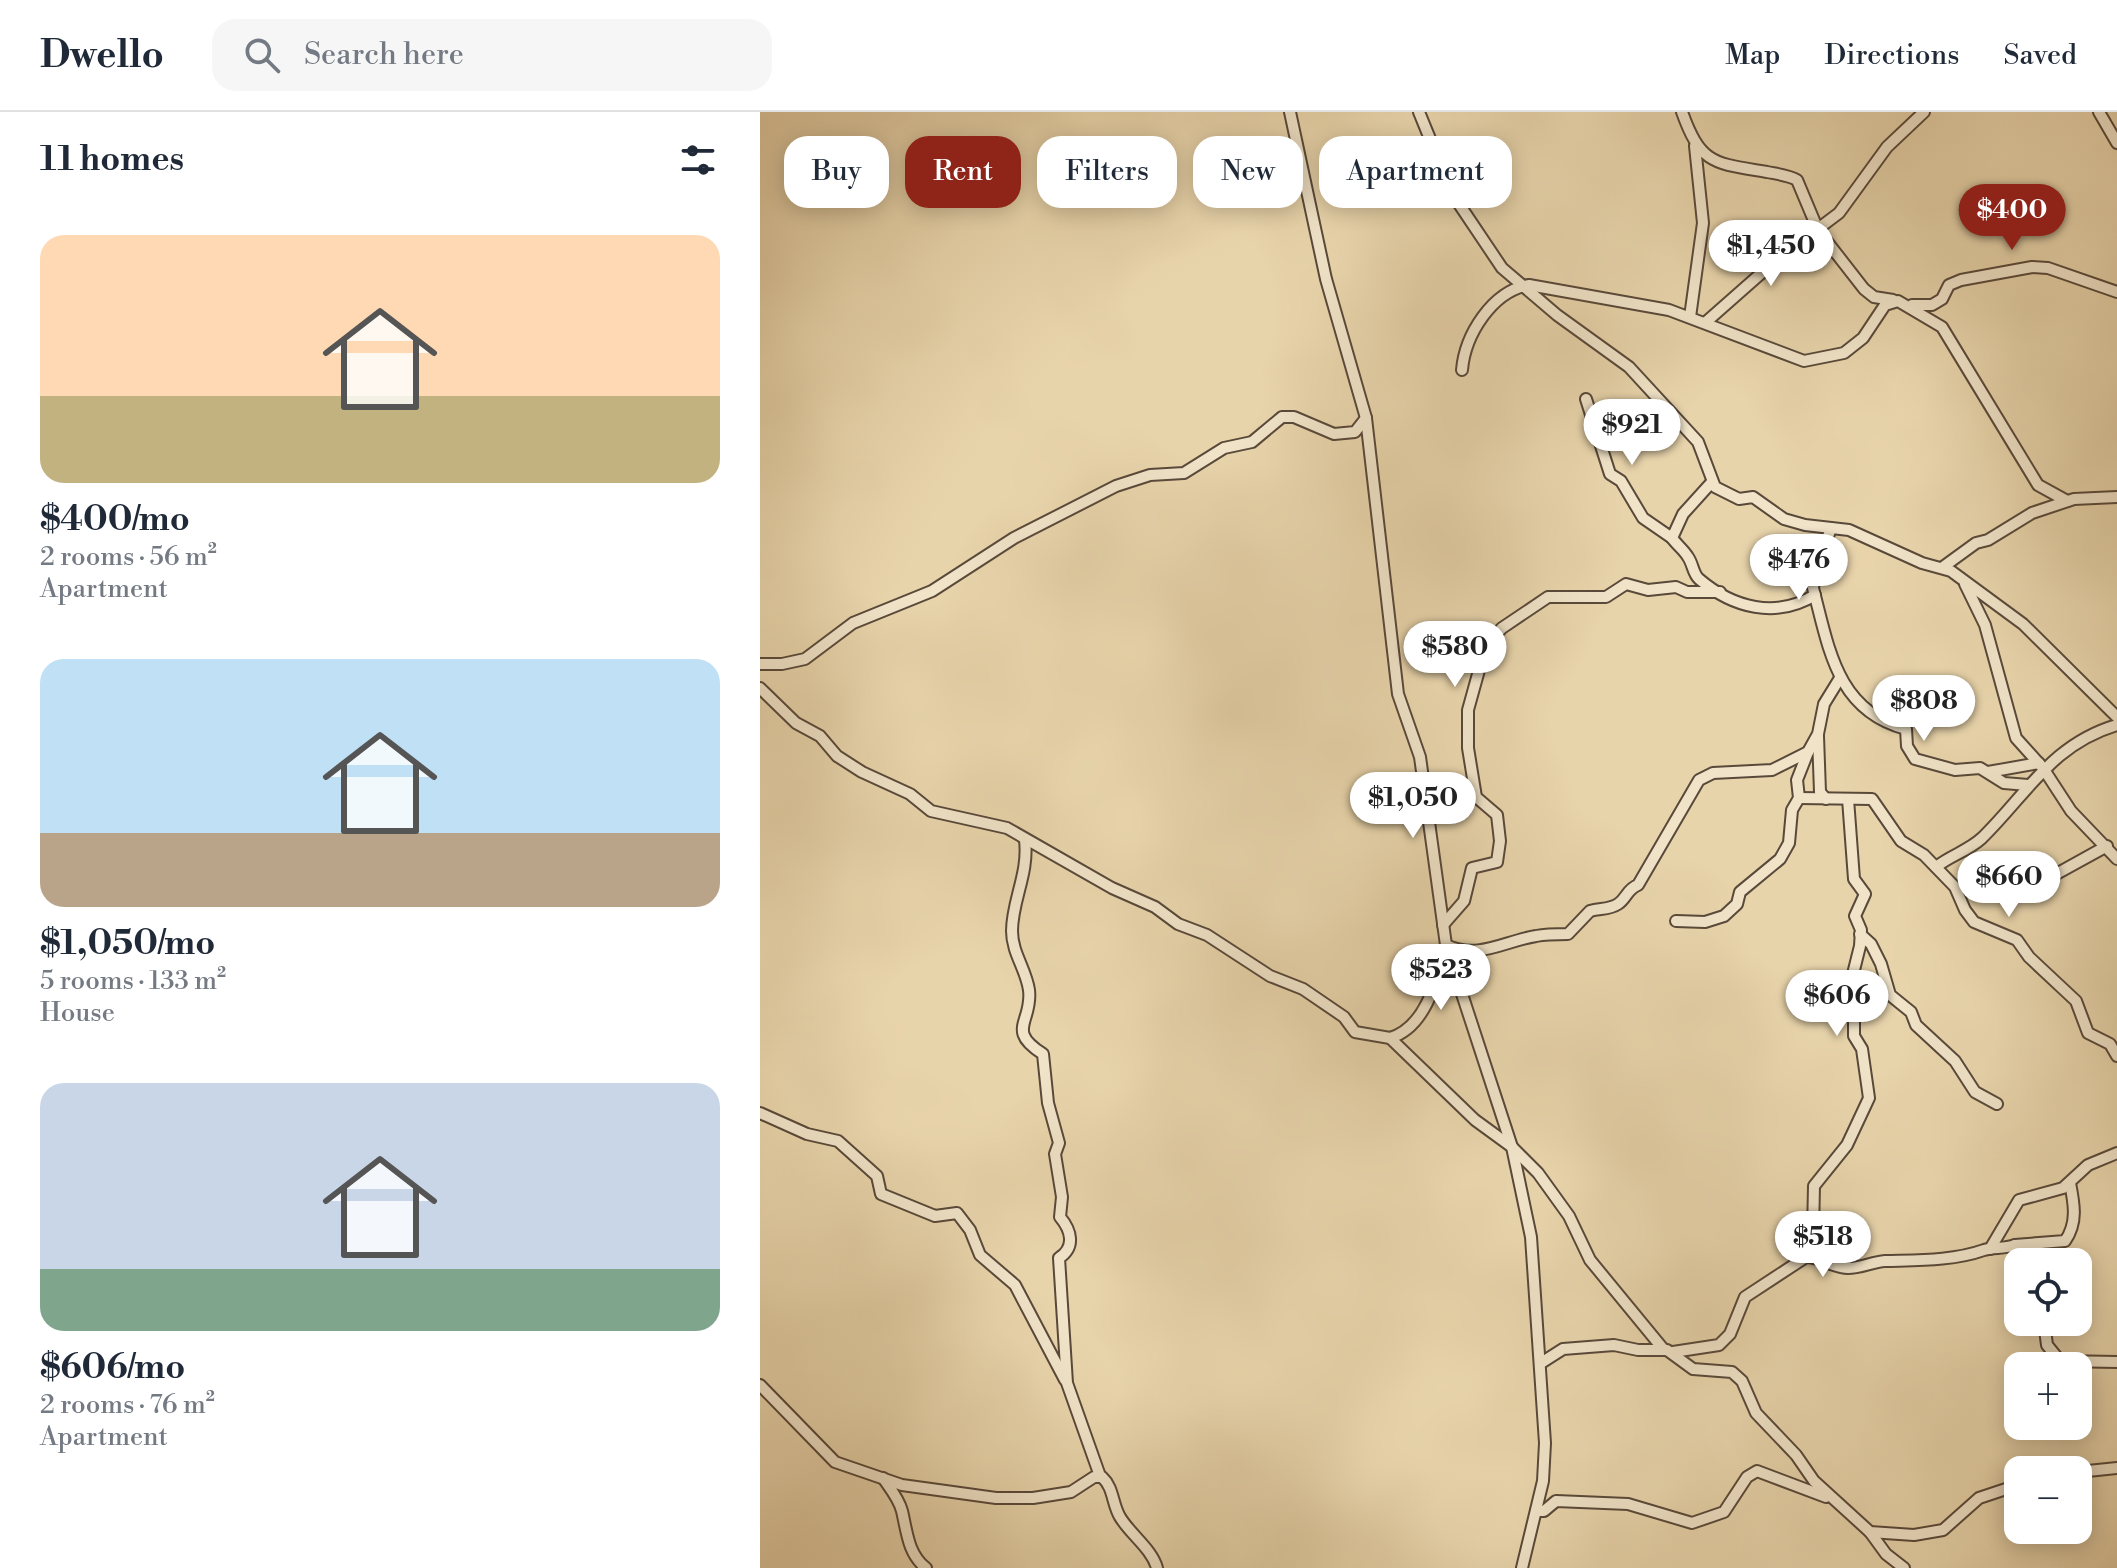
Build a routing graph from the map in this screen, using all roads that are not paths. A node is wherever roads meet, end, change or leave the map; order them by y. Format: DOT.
graph roads {
  1 [pos="1290,112"];
  2 [pos="1419,112"];
  3 [pos="1682,112"];
  4 [pos="1924,112"];
  5 [pos="2099,112"];
  6 [pos="2117,143"];
  7 [pos="1695,144"];
  8 [pos="1818,230"];
  9 [pos="1520,286"];
  10 [pos="2117,292"];
  11 [pos="1893,300"];
  12 [pos="1908,305"];
  13 [pos="1690,317"];
  14 [pos="1706,322"];
  15 [pos="1462,370"];
  16 [pos="1586,399"];
  17 [pos="1366,418"];
  18 [pos="1711,483"];
  19 [pos="2117,497"];
  20 [pos="2067,501"];
  21 [pos="1831,528"];
  22 [pos="1672,538"];
  23 [pos="1943,567"];
  24 [pos="1965,582"];
  25 [pos="1720,592"];
  26 [pos="1815,595"];
  27 [pos="760,664"];
  28 [pos="1840,678"];
  29 [pos="760,688"];
  30 [pos="2117,717"];
  31 [pos="2117,725"];
  32 [pos="1818,734"];
  33 [pos="1808,752"];
  34 [pos="2041,766"];
  35 [pos="1988,772"];
  36 [pos="2028,785"];
  37 [pos="1799,798"];
  38 [pos="1826,799"];
  39 [pos="1848,799"];
  40 [pos="1025,840"];
  41 [pos="2107,846"];
  42 [pos="2117,859"];
  43 [pos="1936,867"];
  44 [pos="2020,894"];
  45 [pos="1676,921"];
  46 [pos="1443,925"];
  47 [pos="1860,934"];
  48 [pos="1446,945"];
  49 [pos="1390,1038"];
  50 [pos="2117,1056"];
  51 [pos="1997,1104"];
  52 [pos="760,1113"];
  53 [pos="1512,1147"];
  54 [pos="2117,1153"];
  55 [pos="2070,1183"];
  56 [pos="2015,1245"];
  57 [pos="2015,1248"];
  58 [pos="1990,1249"];
  59 [pos="1806,1257"];
  60 [pos="2046,1336"];
  61 [pos="1668,1351"];
  62 [pos="2117,1362"];
  63 [pos="1541,1363"];
  64 [pos="760,1378"];
  65 [pos="1067,1383"];
  66 [pos="764,1389"];
  67 [pos="2117,1468"];
  68 [pos="2092,1471"];
  69 [pos="882,1475"];
  70 [pos="1100,1476"];
  71 [pos="2004,1490"];
  72 [pos="1832,1499"];
  73 [pos="1536,1511"];
  74 [pos="1870,1532"];
  75 [pos="926,1568"];
  76 [pos="1157,1568"];
  77 [pos="1522,1568"];
  78 [pos="1904,1568"];
  1 -- 17 [label="street"];
  2 -- 9 [label="street"];
  3 -- 7 [label="street"];
  4 -- 8 [label="street"];
  5 -- 6 [label="street"];
  7 -- 8 [label="street"];
  7 -- 13 [label="street"];
  8 -- 11 [label="street"];
  8 -- 14 [label="street"];
  9 -- 13 [label="street"];
  9 -- 15 [label="street"];
  9 -- 18 [label="street"];
  10 -- 12 [label="street"];
  11 -- 12 [label="street"];
  11 -- 14 [label="street"];
  12 -- 20 [label="street"];
  13 -- 14 [label="street"];
  16 -- 22 [label="street"];
  17 -- 27 [label="street"];
  17 -- 46 [label="street"];
  18 -- 21 [label="street"];
  18 -- 22 [label="street"];
  19 -- 20 [label="street"];
  20 -- 23 [label="street"];
  21 -- 23 [label="street"];
  21 -- 26 [label="street"];
  22 -- 25 [label="street"];
  23 -- 24 [label="street"];
  24 -- 30 [label="street"];
  24 -- 34 [label="street"];
  25 -- 26 [label="street"];
  25 -- 46 [label="street"];
  26 -- 28 [label="street"];
  28 -- 32 [label="street"];
  28 -- 35 [label="street"];
  29 -- 40 [label="street"];
  31 -- 34 [label="street"];
  32 -- 33 [label="street"];
  32 -- 38 [label="street"];
  33 -- 37 [label="street"];
  33 -- 48 [label="street"];
  34 -- 35 [label="street"];
  34 -- 36 [label="street"];
  34 -- 41 [label="street"];
  35 -- 36 [label="street"];
  36 -- 43 [label="street"];
  37 -- 38 [label="street"];
  37 -- 45 [label="street"];
  38 -- 39 [label="street"];
  39 -- 43 [label="street"];
  39 -- 47 [label="street"];
  40 -- 49 [label="street"];
  40 -- 65 [label="street"];
  41 -- 42 [label="street"];
  41 -- 44 [label="street"];
  43 -- 50 [label="street"];
  46 -- 48 [label="street"];
  47 -- 51 [label="street"];
  47 -- 59 [label="street"];
  48 -- 49 [label="street"];
  48 -- 53 [label="street"];
  49 -- 53 [label="street"];
  52 -- 65 [label="street"];
  53 -- 61 [label="street"];
  53 -- 63 [label="street"];
  54 -- 55 [label="street"];
  55 -- 56 [label="street"];
  55 -- 58 [label="street"];
  56 -- 57 [label="street"];
  56 -- 58 [label="street"];
  58 -- 59 [label="street"];
  59 -- 61 [label="street"];
  60 -- 62 [label="street"];
  61 -- 63 [label="street"];
  61 -- 72 [label="street"];
  63 -- 73 [label="street"];
  64 -- 66 [label="street"];
  65 -- 70 [label="street"];
  66 -- 69 [label="street"];
  67 -- 68 [label="street"];
  69 -- 70 [label="street"];
  69 -- 75 [label="street"];
  70 -- 76 [label="street"];
  71 -- 74 [label="street"];
  72 -- 73 [label="street"];
  72 -- 74 [label="street"];
  73 -- 77 [label="street"];
  74 -- 78 [label="street"];
}
